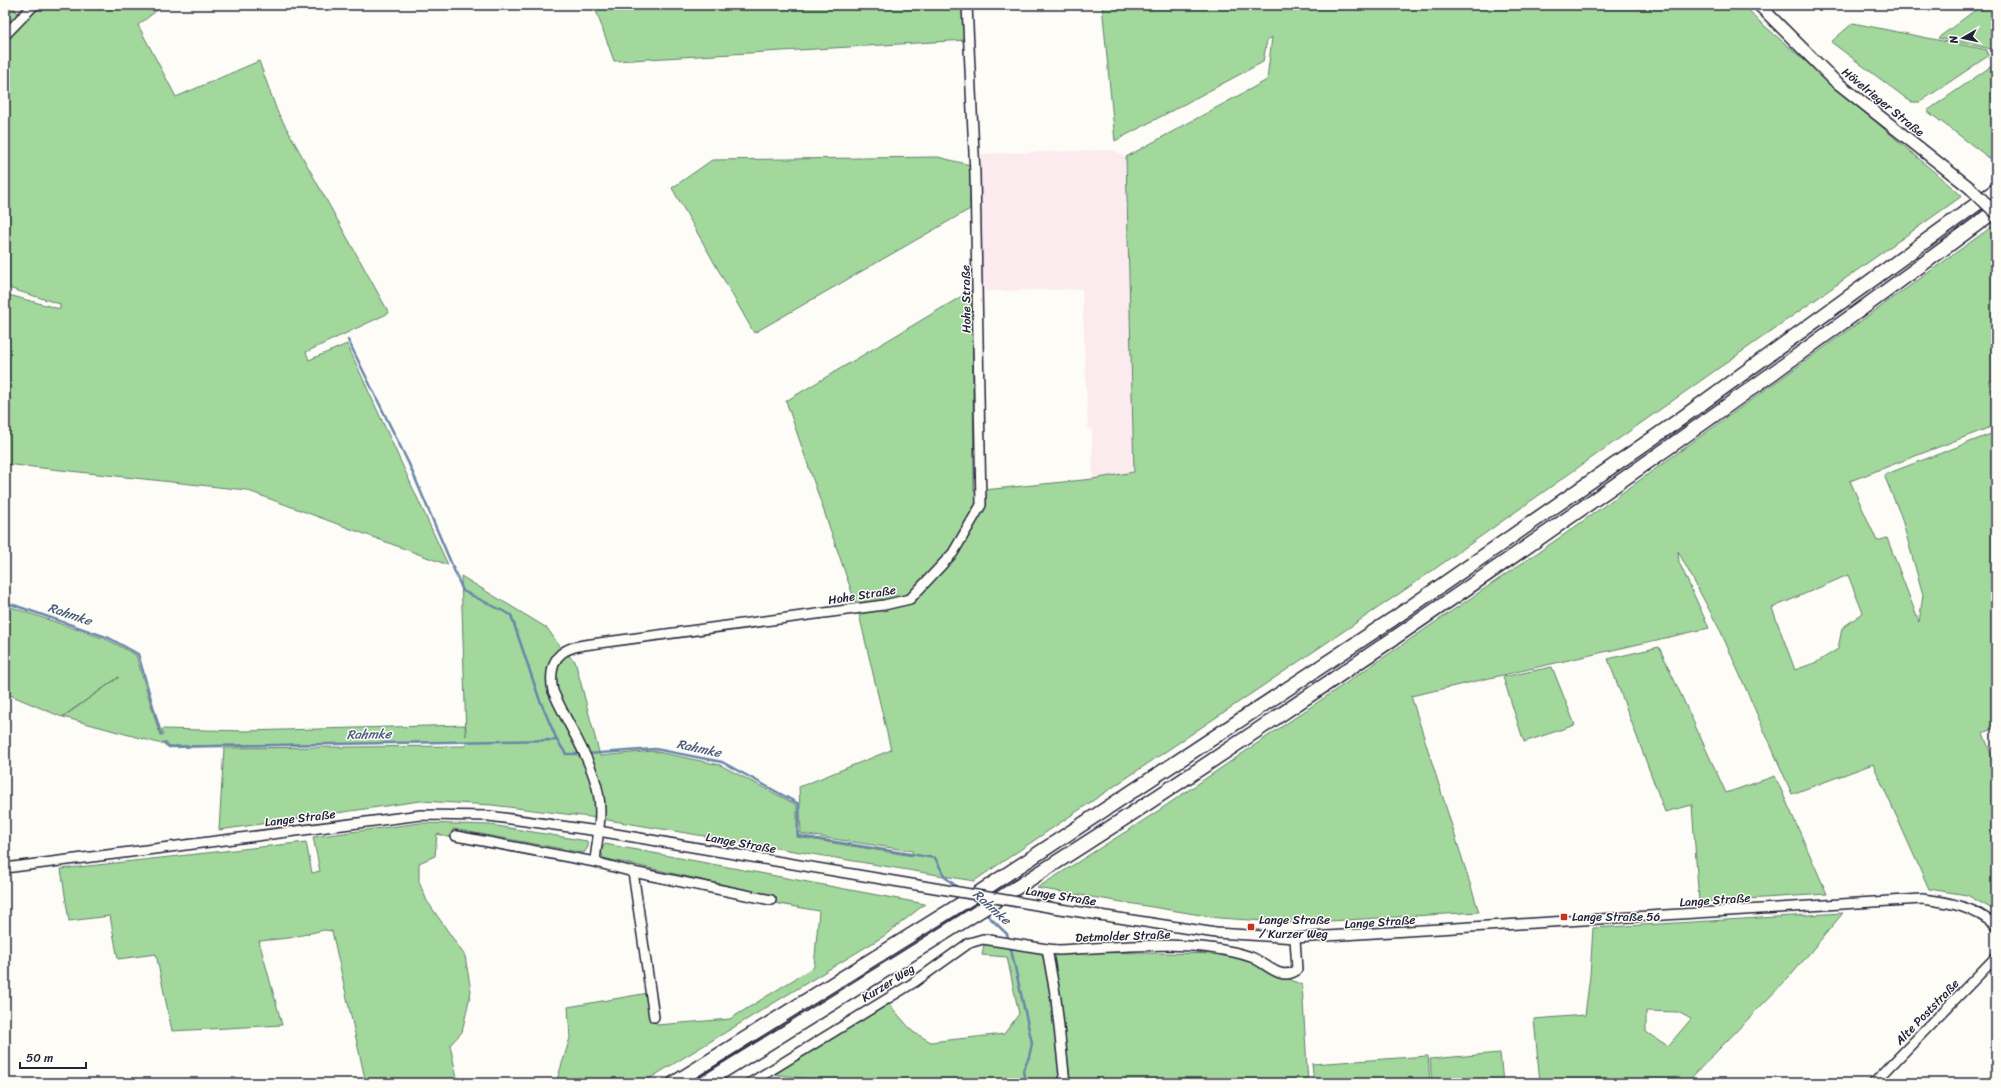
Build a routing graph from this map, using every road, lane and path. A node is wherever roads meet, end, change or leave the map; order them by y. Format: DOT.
graph roads {
  1 [pos="34,5"];
  2 [pos="968,5"];
  3 [pos="1759,5"];
  4 [pos="5,35"];
  5 [pos="1996,190"];
  6 [pos="1996,210"];
  7 [pos="1996,213"];
  8 [pos="598,831"];
  9 [pos="456,836"];
  10 [pos="595,862"];
  11 [pos="5,868"];
  12 [pos="633,872"];
  13 [pos="771,900"];
  14 [pos="1996,926"];
  15 [pos="1295,938"];
  16 [pos="1047,949"];
  17 [pos="1996,958"];
  18 [pos="654,1018"];
  19 [pos="674,1083"];
  20 [pos="704,1083"];
  21 [pos="750,1083"];
  22 [pos="1066,1083"];
  23 [pos="1874,1083"];
  1 -- 4 [label="street"];
  2 -- 8 [label="street, Hohe Straße"];
  3 -- 7 [label="main road, Hövelrieger Straße, bridge"];
  5 -- 19 [label="highway, bridge"];
  6 -- 20 [label="highway"];
  8 -- 10 [label="street"];
  8 -- 11 [label="street, Lange Straße"];
  8 -- 15 [label="street, Lange Straße, bridge"];
  9 -- 10 [label="street"];
  10 -- 12 [label="street"];
  12 -- 13 [label="street"];
  12 -- 18 [label="street"];
  14 -- 15 [label="street, Lange Straße"];
  15 -- 16 [label="street, Detmolder Straße"];
  16 -- 21 [label="street, Kurzer Weg"];
  16 -- 22 [label="street"];
  17 -- 23 [label="street, Alte Poststraße"];
}
